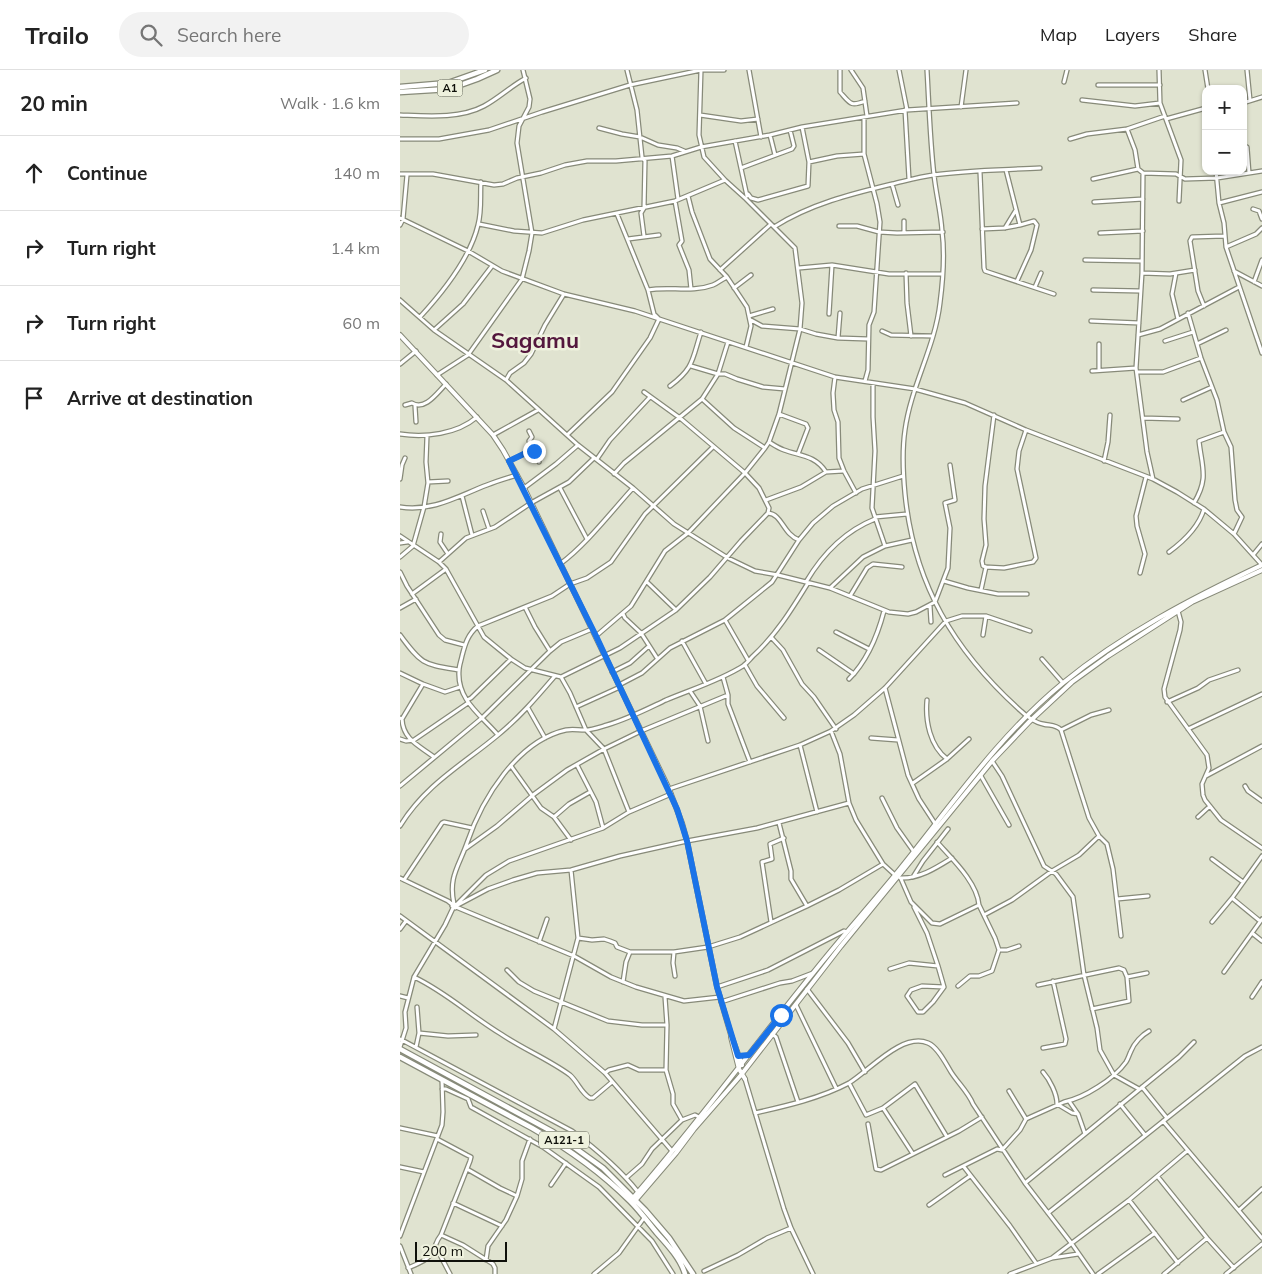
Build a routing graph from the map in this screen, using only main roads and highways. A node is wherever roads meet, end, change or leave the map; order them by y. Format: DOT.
graph roads {
  1 [pos="485,70"];
  2 [pos="497,70"];
  3 [pos="479,71"];
  4 [pos="400,87"];
  5 [pos="400,92"];
  6 [pos="400,335"];
  7 [pos="1262,565"];
  8 [pos="1262,570"];
  9 [pos="898,877"];
  10 [pos="400,1048"];
  11 [pos="749,1055"];
  12 [pos="737,1057"];
  13 [pos="415,1058"];
  14 [pos="400,1059"];
  15 [pos="409,1062"];
  16 [pos="742,1064"];
  17 [pos="739,1069"];
  18 [pos="744,1071"];
  19 [pos="734,1074"];
  20 [pos="741,1075"];
  21 [pos="633,1200"];
  22 [pos="685,1274"];
  23 [pos="693,1274"];
  1 -- 3 [label="highway, A1"];
  2 -- 5 [label="highway, A1"];
  3 -- 4 [label="highway, A1"];
  6 -- 12 [label="main road"];
  7 -- 9 [label="main road"];
  8 -- 9 [label="main road"];
  9 -- 11 [label="main road"];
  9 -- 18 [label="main road"];
  10 -- 13 [label="highway, A121-1"];
  11 -- 12 [label="main road"];
  11 -- 16 [label="main road"];
  12 -- 16 [label="main road"];
  12 -- 17 [label="main road"];
  12 -- 19 [label="main road"];
  13 -- 15 [label="highway"];
  13 -- 21 [label="highway, A121-1"];
  14 -- 15 [label="highway, A121-1"];
  15 -- 21 [label="highway, A121-1"];
  16 -- 17 [label="main road"];
  16 -- 18 [label="main road"];
  17 -- 19 [label="main road"];
  17 -- 20 [label="main road"];
  18 -- 20 [label="main road"];
  18 -- 20 [label="main road"];
  19 -- 21 [label="main road"];
  20 -- 21 [label="main road"];
  21 -- 22 [label="highway, A121-1"];
  21 -- 23 [label="highway, A121-1"];
}
